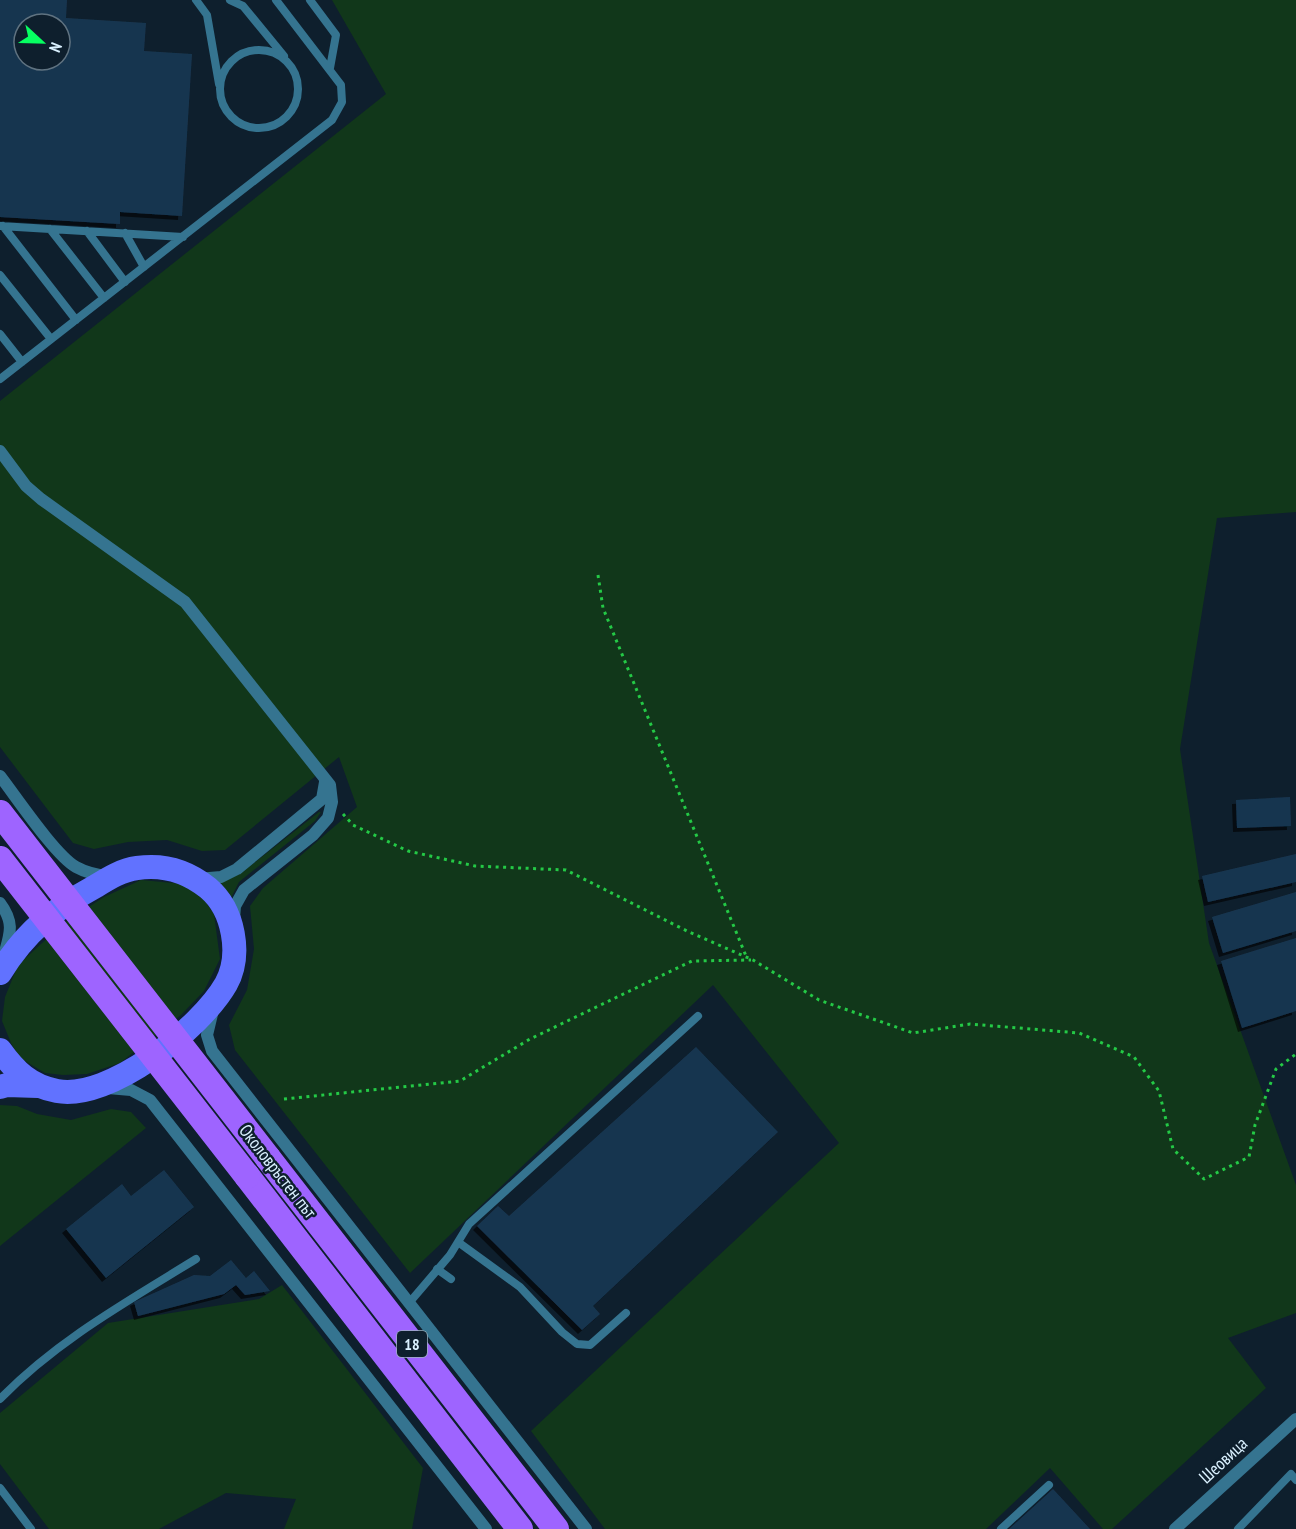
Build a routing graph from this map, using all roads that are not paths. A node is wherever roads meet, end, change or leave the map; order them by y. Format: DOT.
graph roads {
  1 [pos="196,0"];
  2 [pos="230,0"];
  3 [pos="276,0"];
  4 [pos="310,0"];
  5 [pos="289,64"];
  6 [pos="330,68"];
  7 [pos="221,98"];
  8 [pos="1,226"];
  9 [pos="50,229"];
  10 [pos="87,231"];
  11 [pos="125,233"];
  12 [pos="183,237"];
  13 [pos="144,267"];
  14 [pos="0,275"];
  15 [pos="125,282"];
  16 [pos="104,298"];
  17 [pos="76,320"];
  18 [pos="0,334"];
  19 [pos="51,339"];
  20 [pos="22,362"];
  21 [pos="0,379"];
  22 [pos="0,451"];
  23 [pos="0,776"];
  24 [pos="326,777"];
  25 [pos="0,813"];
  26 [pos="0,859"];
  27 [pos="112,876"];
  28 [pos="198,879"];
  29 [pos="0,903"];
  30 [pos="233,932"];
  31 [pos="0,971"];
  32 [pos="226,983"];
  33 [pos="698,1016"];
  34 [pos="0,1050"];
  35 [pos="38,1086"];
  36 [pos="0,1087"];
  37 [pos="92,1089"];
  38 [pos="458,1242"];
  39 [pos="196,1258"];
  40 [pos="438,1269"];
  41 [pos="451,1279"];
  42 [pos="409,1303"];
  43 [pos="626,1313"];
  44 [pos="0,1399"];
  45 [pos="1296,1419"];
  46 [pos="1296,1480"];
  47 [pos="1049,1485"];
  48 [pos="0,1488"];
  49 [pos="31,1529"];
  50 [pos="486,1529"];
  51 [pos="520,1529"];
  52 [pos="556,1529"];
  53 [pos="586,1529"];
  54 [pos="1000,1529"];
  55 [pos="1175,1529"];
  56 [pos="1238,1529"];
  1 -- 7 [label="lane"];
  2 -- 5 [label="lane"];
  3 -- 6 [label="lane"];
  4 -- 6 [label="lane"];
  5 -- 7 [label="lane"];
  5 -- 7 [label="lane"];
  6 -- 12 [label="lane"];
  8 -- 9 [label="lane"];
  8 -- 17 [label="lane"];
  9 -- 10 [label="lane"];
  9 -- 16 [label="lane"];
  10 -- 11 [label="lane"];
  10 -- 15 [label="lane"];
  11 -- 12 [label="lane"];
  11 -- 13 [label="lane"];
  12 -- 13 [label="lane"];
  13 -- 15 [label="lane"];
  14 -- 19 [label="lane"];
  15 -- 16 [label="lane"];
  16 -- 17 [label="lane"];
  17 -- 19 [label="lane"];
  18 -- 20 [label="lane"];
  19 -- 20 [label="lane"];
  20 -- 21 [label="lane"];
  22 -- 24 [label="street"];
  23 -- 27 [label="street"];
  24 -- 28 [label="street"];
  24 -- 30 [label="street"];
  25 -- 52 [label="highway, Околовръстен път / 18, bridge"];
  26 -- 51 [label="highway, Околовръстен път / 18, bridge"];
  27 -- 28 [label="main road"];
  27 -- 31 [label="main road"];
  28 -- 30 [label="main road"];
  29 -- 31 [label="street"];
  30 -- 32 [label="main road"];
  32 -- 37 [label="main road"];
  32 -- 42 [label="street, Околовръстен път"];
  33 -- 38 [label="lane"];
  34 -- 35 [label="main road"];
  35 -- 36 [label="main road"];
  35 -- 37 [label="main road"];
  37 -- 50 [label="street"];
  38 -- 40 [label="lane"];
  38 -- 43 [label="lane"];
  39 -- 44 [label="lane"];
  40 -- 41 [label="lane"];
  40 -- 42 [label="lane"];
  42 -- 53 [label="street, Околовръстен път"];
  45 -- 55 [label="street, Шеовица"];
  46 -- 56 [label="lane"];
  47 -- 54 [label="lane"];
  48 -- 49 [label="lane"];
}
